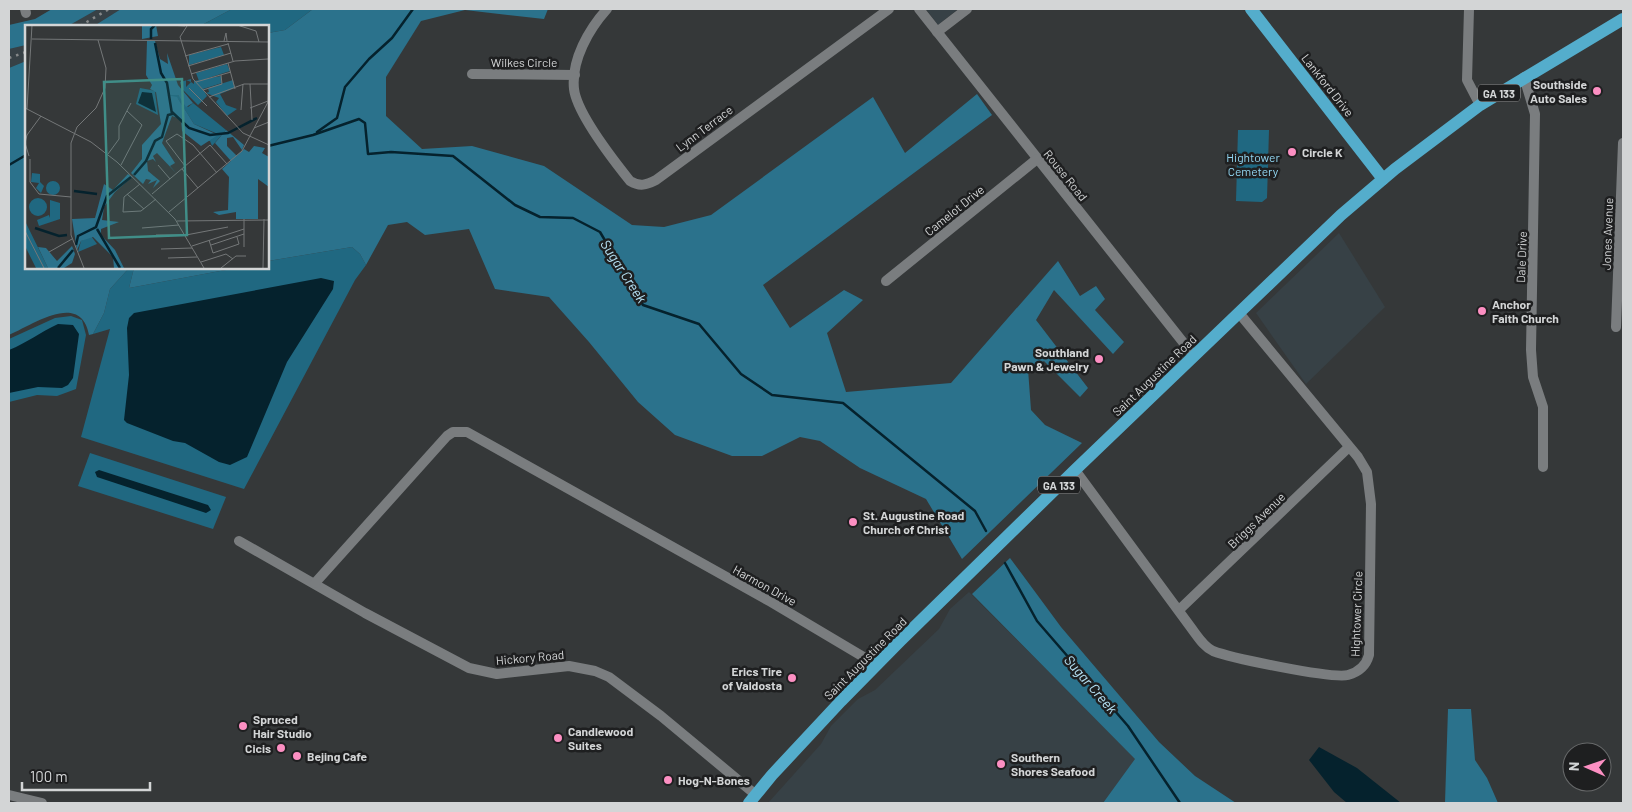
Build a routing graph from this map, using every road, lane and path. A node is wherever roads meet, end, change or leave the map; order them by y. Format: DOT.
graph roads {
  1 [pos="607,9"];
  2 [pos="889,9"];
  3 [pos="919,9"];
  4 [pos="967,9"];
  5 [pos="1252,9"];
  6 [pos="1469,9"];
  7 [pos="1623,19"];
  8 [pos="937,32"];
  9 [pos="472,74"];
  10 [pos="575,75"];
  11 [pos="1524,77"];
  12 [pos="1480,105"];
  13 [pos="1623,143"];
  14 [pos="1037,159"];
  15 [pos="1383,179"];
  16 [pos="886,281"];
  17 [pos="1239,313"];
  18 [pos="1616,327"];
  19 [pos="1194,356"];
  20 [pos="1349,446"];
  21 [pos="1543,467"];
  22 [pos="1075,470"];
  23 [pos="239,541"];
  24 [pos="315,583"];
  25 [pos="1179,610"];
  26 [pos="877,665"];
  27 [pos="9,795"];
  28 [pos="753,799"];
  29 [pos="42,803"];
  1 -- 10 [label="street"];
  2 -- 10 [label="street, Lynn Terrace"];
  3 -- 8 [label="street, Rouse Road"];
  4 -- 8 [label="street"];
  5 -- 15 [label="main road, Lankford Drive"];
  6 -- 12 [label="street"];
  7 -- 11 [label="main road, Saint Augustine Road / GA 133"];
  8 -- 14 [label="street, Rouse Road"];
  9 -- 10 [label="street, Wilkes Circle"];
  11 -- 12 [label="main road, Saint Augustine Road / GA 133"];
  11 -- 21 [label="street, Dale Drive"];
  12 -- 15 [label="main road, Saint Augustine Road / GA 133"];
  13 -- 18 [label="street, Jones Avenue"];
  14 -- 16 [label="street, Camelot Drive"];
  14 -- 19 [label="street, Rouse Road"];
  15 -- 17 [label="main road, Saint Augustine Road / GA 133"];
  17 -- 19 [label="main road, Saint Augustine Road / GA 133"];
  17 -- 20 [label="street, Hightower Circle"];
  19 -- 22 [label="main road, Saint Augustine Road / GA 133"];
  20 -- 25 [label="street, Briggs Avenue"];
  20 -- 25 [label="street, Hightower Circle"];
  22 -- 25 [label="street, Hightower Circle"];
  22 -- 26 [label="main road, Saint Augustine Road / GA 133"];
  23 -- 24 [label="street, Hickory Road"];
  24 -- 26 [label="street, Harmon Drive"];
  24 -- 28 [label="street, Hickory Road"];
  26 -- 28 [label="main road, Saint Augustine Road / GA 133"];
  27 -- 29 [label="street"];
}
